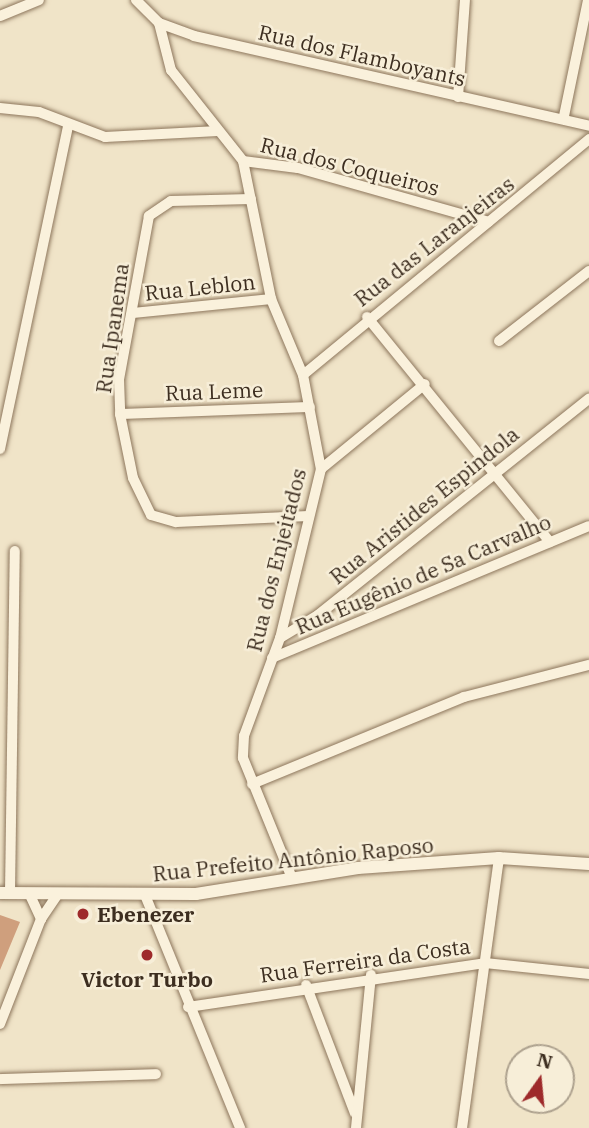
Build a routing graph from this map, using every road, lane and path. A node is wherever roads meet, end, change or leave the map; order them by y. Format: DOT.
graph roads {
  1 [pos="40,0"];
  2 [pos="136,0"];
  3 [pos="465,0"];
  4 [pos="589,0"];
  5 [pos="0,16"];
  6 [pos="159,23"];
  7 [pos="458,97"];
  8 [pos="0,109"];
  9 [pos="564,116"];
  10 [pos="68,126"];
  11 [pos="589,126"];
  12 [pos="218,131"];
  13 [pos="589,139"];
  14 [pos="243,161"];
  15 [pos="251,198"];
  16 [pos="489,222"];
  17 [pos="589,271"];
  18 [pos="271,299"];
  19 [pos="133,313"];
  20 [pos="367,317"];
  21 [pos="499,341"];
  22 [pos="303,375"];
  23 [pos="425,384"];
  24 [pos="589,399"];
  25 [pos="310,407"];
  26 [pos="120,414"];
  27 [pos="0,449"];
  28 [pos="321,469"];
  29 [pos="495,473"];
  30 [pos="309,516"];
  31 [pos="589,526"];
  32 [pos="550,542"];
  33 [pos="15,551"];
  34 [pos="280,638"];
  35 [pos="272,658"];
  36 [pos="589,665"];
  37 [pos="252,784"];
  38 [pos="6,806"];
  39 [pos="499,858"];
  40 [pos="589,864"];
  41 [pos="292,878"];
  42 [pos="5,893"];
  43 [pos="29,893"];
  44 [pos="58,894"];
  45 [pos="145,895"];
  46 [pos="41,919"];
  47 [pos="485,963"];
  48 [pos="589,974"];
  49 [pos="371,975"];
  50 [pos="306,985"];
  51 [pos="188,1007"];
  52 [pos="0,1024"];
  53 [pos="156,1074"];
  54 [pos="0,1079"];
  55 [pos="356,1123"];
  56 [pos="240,1128"];
  57 [pos="462,1128"];
  1 -- 5 [label="street"];
  2 -- 6 [label="street"];
  3 -- 7 [label="street"];
  4 -- 9 [label="street"];
  6 -- 7 [label="street, Rua dos Flamboyants"];
  6 -- 12 [label="street, Rua dos Enjeitados"];
  7 -- 9 [label="street, Rua dos Flamboyants"];
  8 -- 10 [label="street"];
  9 -- 11 [label="street, Rua dos Flamboyants"];
  10 -- 12 [label="street"];
  10 -- 27 [label="street"];
  12 -- 14 [label="street, Rua dos Enjeitados"];
  13 -- 16 [label="street, Rua das Laranjeiras"];
  14 -- 15 [label="street, Rua dos Enjeitados"];
  14 -- 16 [label="street, Rua dos Coqueiros"];
  15 -- 18 [label="street, Rua dos Enjeitados"];
  15 -- 19 [label="street, Rua Ipanema"];
  16 -- 20 [label="street, Rua das Laranjeiras"];
  17 -- 21 [label="street"];
  18 -- 19 [label="street, Rua Leblon"];
  18 -- 22 [label="street, Rua dos Enjeitados"];
  19 -- 26 [label="street, Rua Ipanema"];
  20 -- 22 [label="street, Rua das Laranjeiras"];
  20 -- 23 [label="street"];
  22 -- 25 [label="street, Rua dos Enjeitados"];
  23 -- 28 [label="street"];
  23 -- 29 [label="street"];
  24 -- 29 [label="street, Rua Aristides Espindola"];
  25 -- 26 [label="street, Rua Leme"];
  25 -- 28 [label="street, Rua dos Enjeitados"];
  26 -- 30 [label="street, Rua Ipanema"];
  28 -- 30 [label="street, Rua dos Enjeitados"];
  29 -- 32 [label="street"];
  29 -- 34 [label="street, Rua Aristides Espindola"];
  30 -- 34 [label="street, Rua dos Enjeitados"];
  31 -- 32 [label="street, Rua Eugênio de Sa Carvalho"];
  32 -- 35 [label="street, Rua Eugênio de Sa Carvalho"];
  33 -- 38 [label="street"];
  34 -- 35 [label="street, Rua dos Enjeitados"];
  35 -- 37 [label="street, Rua dos Enjeitados"];
  36 -- 37 [label="street"];
  37 -- 41 [label="street, Rua dos Enjeitados"];
  38 -- 42 [label="street"];
  39 -- 40 [label="street, Rua Prefeito Antônio Raposo"];
  39 -- 41 [label="street, Rua Prefeito Antônio Raposo"];
  39 -- 47 [label="street"];
  41 -- 45 [label="street, Rua Prefeito Antônio Raposo"];
  42 -- 43 [label="street, Rua Prefeito Antônio Raposo"];
  43 -- 44 [label="street, Rua Prefeito Antônio Raposo"];
  43 -- 46 [label="street"];
  44 -- 45 [label="street, Rua Prefeito Antônio Raposo"];
  44 -- 46 [label="street"];
  45 -- 51 [label="street"];
  46 -- 52 [label="street"];
  47 -- 48 [label="street, Rua Ferreira da Costa"];
  47 -- 49 [label="street, Rua Ferreira da Costa"];
  47 -- 57 [label="street"];
  49 -- 50 [label="street, Rua Ferreira da Costa"];
  49 -- 55 [label="street"];
  50 -- 51 [label="street, Rua Ferreira da Costa"];
  50 -- 55 [label="street"];
  51 -- 56 [label="street"];
  53 -- 54 [label="street"];
}
